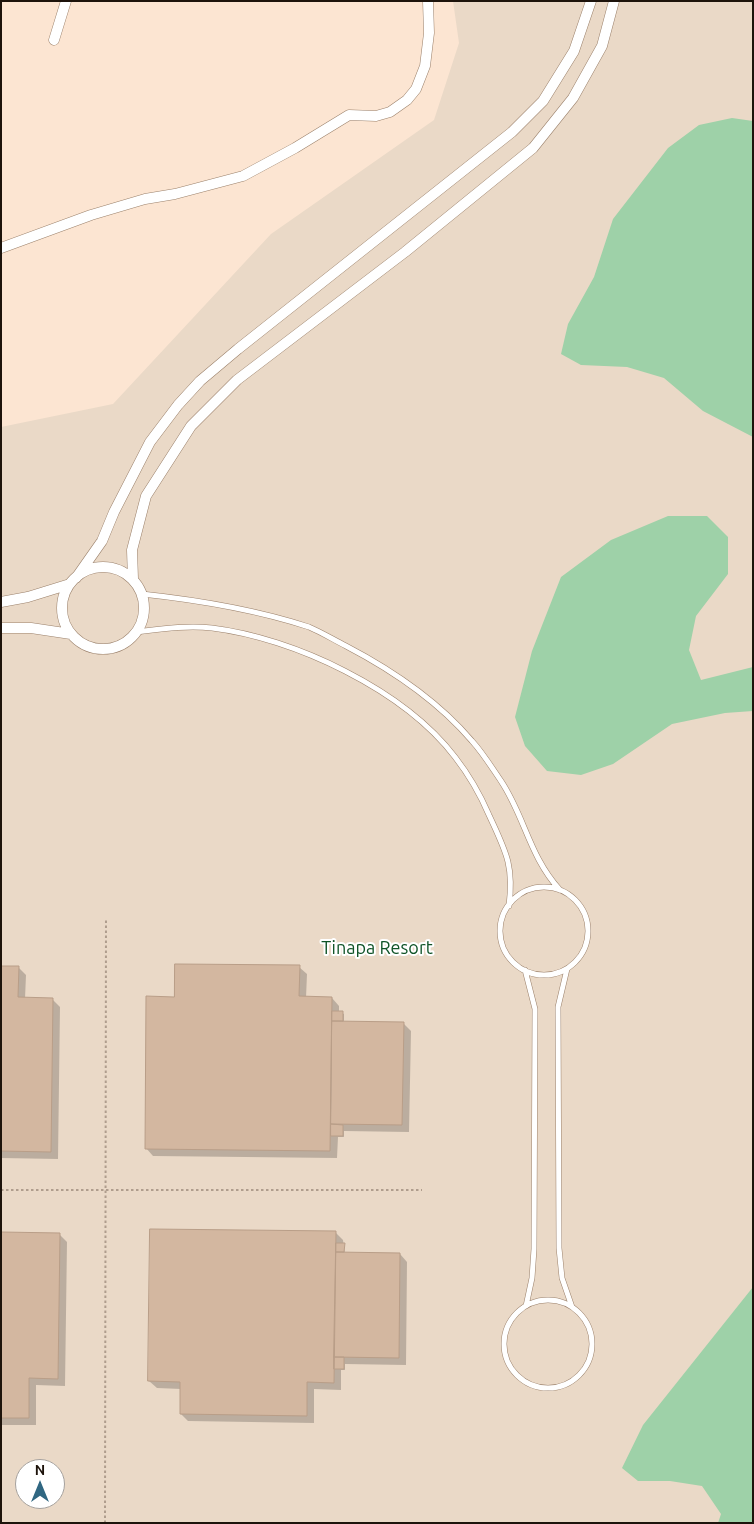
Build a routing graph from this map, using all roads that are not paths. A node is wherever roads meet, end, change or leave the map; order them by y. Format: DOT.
graph roads {
  1 [pos="66,1"];
  2 [pos="428,1"];
  3 [pos="591,1"];
  4 [pos="614,1"];
  5 [pos="54,40"];
  6 [pos="1,248"];
  7 [pos="133,580"];
  8 [pos="73,581"];
  9 [pos="142,594"];
  10 [pos="1,602"];
  11 [pos="1,628"];
  12 [pos="137,632"];
  13 [pos="72,634"];
  14 [pos="560,890"];
  15 [pos="508,906"];
  16 [pos="567,969"];
  17 [pos="525,970"];
  18 [pos="526,1306"];
  19 [pos="572,1308"];
  1 -- 5 [label="street"];
  2 -- 6 [label="street"];
  3 -- 8 [label="street"];
  4 -- 7 [label="street"];
  7 -- 8 [label="street"];
  7 -- 9 [label="street"];
  8 -- 10 [label="street"];
  8 -- 13 [label="street"];
  9 -- 12 [label="street"];
  9 -- 14 [label="lane"];
  11 -- 13 [label="street"];
  12 -- 13 [label="street"];
  12 -- 15 [label="lane"];
  14 -- 15 [label="lane"];
  14 -- 16 [label="lane"];
  15 -- 17 [label="lane"];
  16 -- 17 [label="lane"];
  16 -- 19 [label="lane"];
  17 -- 18 [label="lane"];
  18 -- 19 [label="lane"];
  18 -- 19 [label="lane"];
}
